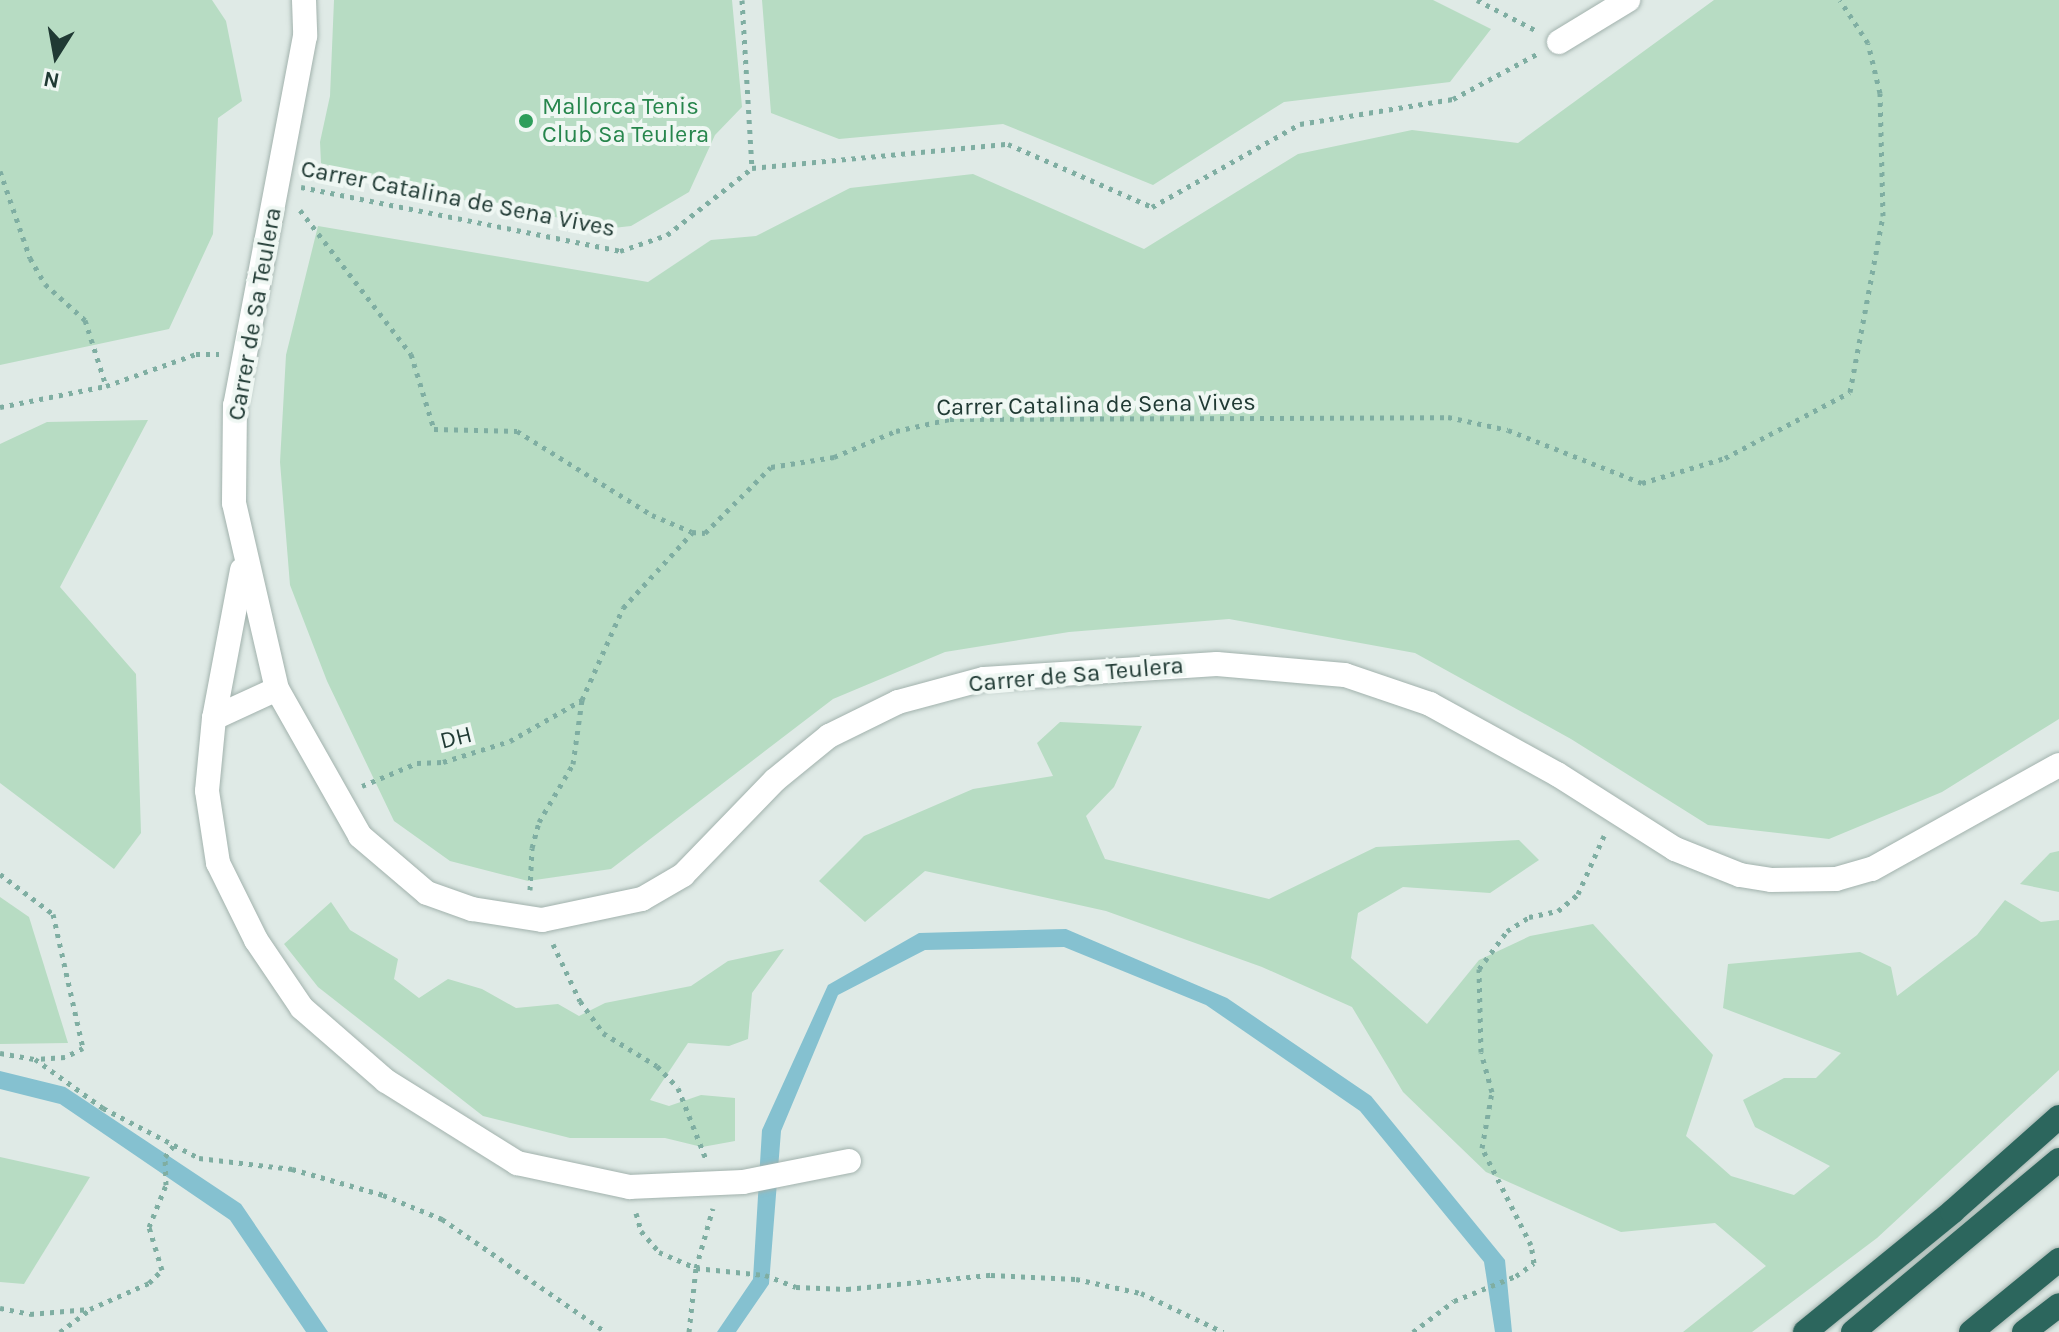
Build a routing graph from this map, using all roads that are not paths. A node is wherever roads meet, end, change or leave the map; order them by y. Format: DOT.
graph roads {
  1 [pos="304,0"];
  2 [pos="1628,0"];
  3 [pos="1559,42"];
  4 [pos="244,560"];
  5 [pos="277,689"];
  6 [pos="214,718"];
  7 [pos="2059,765"];
  8 [pos="2059,1117"];
  9 [pos="2059,1160"];
  10 [pos="849,1161"];
  11 [pos="2059,1260"];
  12 [pos="2059,1305"];
  13 [pos="1805,1332"];
  14 [pos="1853,1332"];
  15 [pos="1971,1332"];
  16 [pos="2024,1332"];
  1 -- 4 [label="street, Carrer de Sa Teulera"];
  2 -- 3 [label="street"];
  4 -- 5 [label="street, Carrer de Sa Teulera"];
  4 -- 6 [label="street"];
  5 -- 6 [label="street"];
  5 -- 7 [label="street, Carrer de Sa Teulera"];
  6 -- 10 [label="street"];
  8 -- 13 [label="highway"];
  9 -- 14 [label="highway"];
  11 -- 15 [label="highway"];
  12 -- 16 [label="highway"];
}
